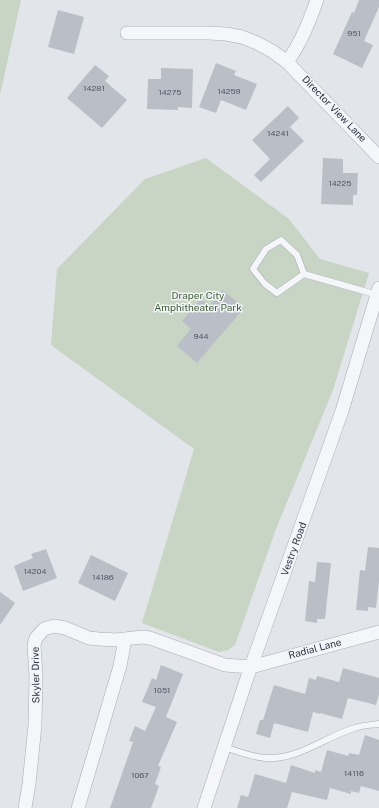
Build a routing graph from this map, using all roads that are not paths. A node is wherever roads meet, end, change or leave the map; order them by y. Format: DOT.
graph roads {
  1 [pos="317,0"];
  2 [pos="127,33"];
  3 [pos="287,62"];
  4 [pos="379,157"];
  5 [pos="304,274"];
  6 [pos="378,292"];
  7 [pos="379,632"];
  8 [pos="125,639"];
  9 [pos="251,668"];
  10 [pos="379,724"];
  11 [pos="224,747"];
  12 [pos="25,808"];
  13 [pos="78,808"];
  14 [pos="204,808"];
  1 -- 3 [label="street"];
  2 -- 3 [label="street, Director View Lane"];
  3 -- 4 [label="street, Director View Lane"];
  5 -- 5 [label="lane"];
  5 -- 6 [label="lane"];
  6 -- 9 [label="street, Vestry Road"];
  7 -- 9 [label="street, Radial Lane"];
  8 -- 9 [label="street, Skyler Drive"];
  8 -- 12 [label="street, Skyler Drive"];
  8 -- 13 [label="street"];
  9 -- 11 [label="street, Vestry Road"];
  10 -- 11 [label="lane"];
  11 -- 14 [label="street, Vestry Road"];
}
